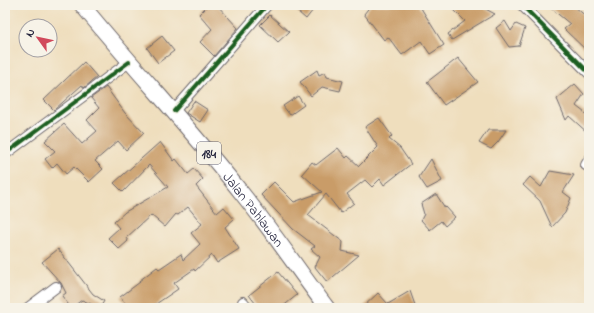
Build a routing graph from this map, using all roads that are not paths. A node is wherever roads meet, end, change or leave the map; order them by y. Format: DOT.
graph roads {
  1 [pos="82,5"];
  2 [pos="267,5"];
  3 [pos="522,5"];
  4 [pos="129,62"];
  5 [pos="589,73"];
  6 [pos="174,111"];
  7 [pos="5,154"];
  8 [pos="56,287"];
  9 [pos="28,308"];
  10 [pos="327,308"];
  1 -- 4 [label="main road, Jalan Pahlawan / 184"];
  2 -- 6 [label="street"];
  3 -- 5 [label="street"];
  4 -- 6 [label="main road, Jalan Pahlawan / 184"];
  4 -- 7 [label="street"];
  6 -- 10 [label="main road, Jalan Pahlawan / 184"];
  8 -- 9 [label="street"];
}
